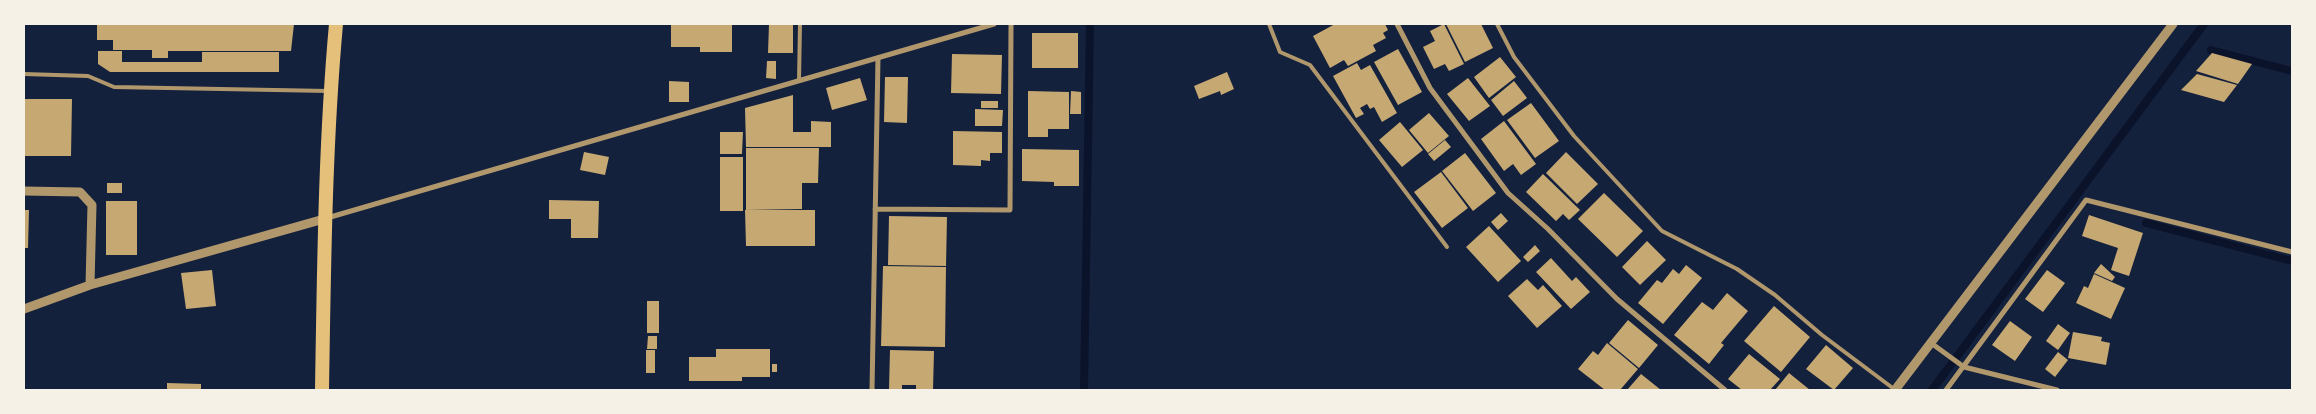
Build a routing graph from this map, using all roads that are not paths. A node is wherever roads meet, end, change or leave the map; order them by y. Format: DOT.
graph roads {
  1 [pos="336,24"];
  2 [pos="800,24"];
  3 [pos="994,24"];
  4 [pos="1011,24"];
  5 [pos="1270,24"];
  6 [pos="1397,24"];
  7 [pos="1498,24"];
  8 [pos="2173,24"];
  9 [pos="878,58"];
  10 [pos="24,74"];
  11 [pos="799,81"];
  12 [pos="330,91"];
  13 [pos="24,191"];
  14 [pos="875,209"];
  15 [pos="324,219"];
  16 [pos="1447,247"];
  17 [pos="2292,252"];
  18 [pos="90,285"];
  19 [pos="24,308"];
  20 [pos="1931,343"];
  21 [pos="1962,366"];
  22 [pos="322,390"];
  23 [pos="872,390"];
  24 [pos="1725,390"];
  25 [pos="1895,390"];
  26 [pos="1946,390"];
  27 [pos="2057,390"];
  1 -- 12 [label="highway"];
  2 -- 11 [label="lane"];
  3 -- 9 [label="street"];
  4 -- 14 [label="street"];
  5 -- 16 [label="lane"];
  6 -- 24 [label="street"];
  7 -- 25 [label="lane"];
  8 -- 20 [label="street"];
  9 -- 11 [label="street"];
  9 -- 14 [label="street"];
  10 -- 12 [label="lane"];
  11 -- 15 [label="street"];
  12 -- 15 [label="highway"];
  13 -- 18 [label="street"];
  14 -- 23 [label="street"];
  15 -- 18 [label="street"];
  15 -- 22 [label="highway"];
  17 -- 21 [label="street"];
  18 -- 19 [label="street"];
  20 -- 21 [label="street"];
  20 -- 25 [label="street"];
  21 -- 26 [label="street"];
  21 -- 27 [label="street"];
}
